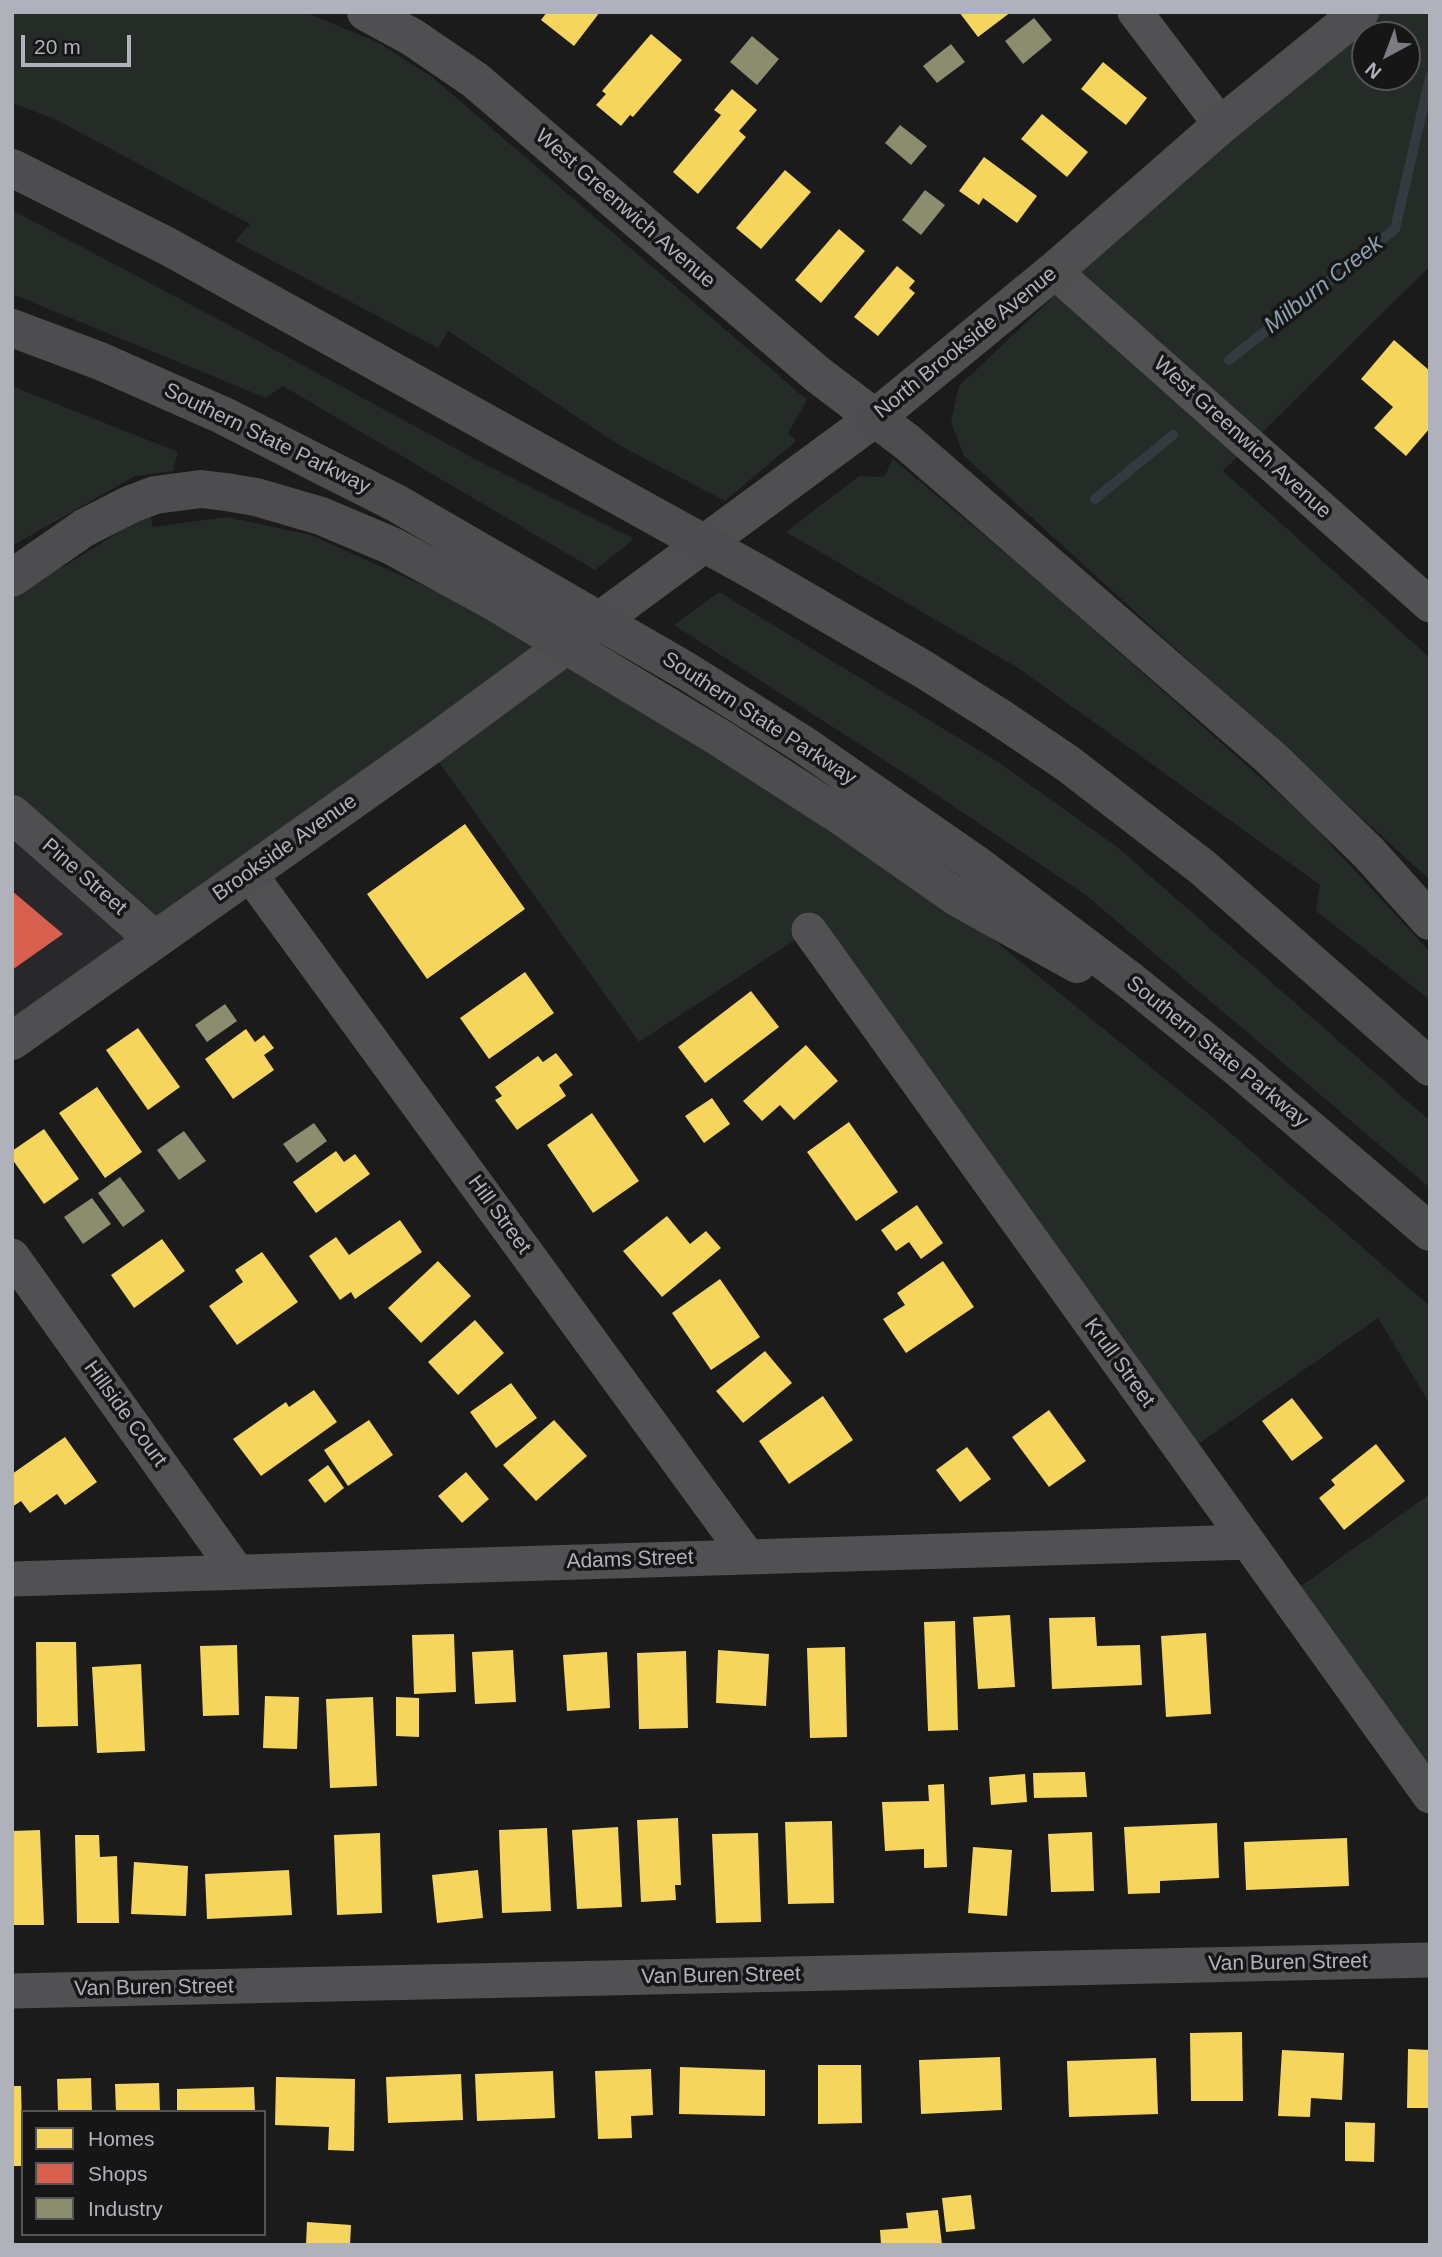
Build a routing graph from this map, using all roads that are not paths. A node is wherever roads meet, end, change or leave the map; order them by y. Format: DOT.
graph roads {
  1 [pos="366,12"];
  2 [pos="1135,12"];
  3 [pos="1360,12"];
  4 [pos="1221,125"];
  5 [pos="12,168"];
  6 [pos="1054,271"];
  7 [pos="12,328"];
  8 [pos="875,418"];
  9 [pos="12,578"];
  10 [pos="1430,605"];
  11 [pos="549,642"];
  12 [pos="12,814"];
  13 [pos="249,873"];
  14 [pos="1430,921"];
  15 [pos="809,930"];
  16 [pos="155,940"];
  17 [pos="1185,1025"];
  18 [pos="12,1041"];
  19 [pos="1430,1066"];
  20 [pos="1430,1232"];
  21 [pos="12,1256"];
  22 [pos="1248,1542"];
  23 [pos="748,1557"];
  24 [pos="237,1572"];
  25 [pos="12,1579"];
  26 [pos="1430,1796"];
  27 [pos="1430,1960"];
  28 [pos="12,1991"];
  1 -- 8 [label="main road, West Greenwich Avenue"];
  2 -- 4 [label="street"];
  3 -- 4 [label="main road, North Brookside Avenue"];
  4 -- 6 [label="main road, North Brookside Avenue"];
  5 -- 19 [label="highway"];
  6 -- 8 [label="main road, North Brookside Avenue"];
  6 -- 10 [label="street, West Greenwich Avenue"];
  7 -- 17 [label="highway, Southern State Parkway"];
  8 -- 11 [label="main road, North Brookside Avenue"];
  8 -- 14 [label="highway"];
  9 -- 11 [label="highway"];
  11 -- 13 [label="main road, Brookside Avenue"];
  11 -- 17 [label="highway"];
  12 -- 16 [label="main road, Pine Street"];
  13 -- 16 [label="main road, Brookside Avenue"];
  13 -- 23 [label="street, Hill Street"];
  15 -- 22 [label="street, Krull Street"];
  16 -- 18 [label="main road, Brookside Avenue"];
  17 -- 20 [label="highway, Southern State Parkway"];
  21 -- 24 [label="street, Hillside Court"];
  22 -- 23 [label="street, Adams Street"];
  22 -- 26 [label="street, Krull Street"];
  23 -- 24 [label="street, Adams Street"];
  24 -- 25 [label="street, Adams Street"];
  27 -- 28 [label="street, Van Buren Street"];
}
